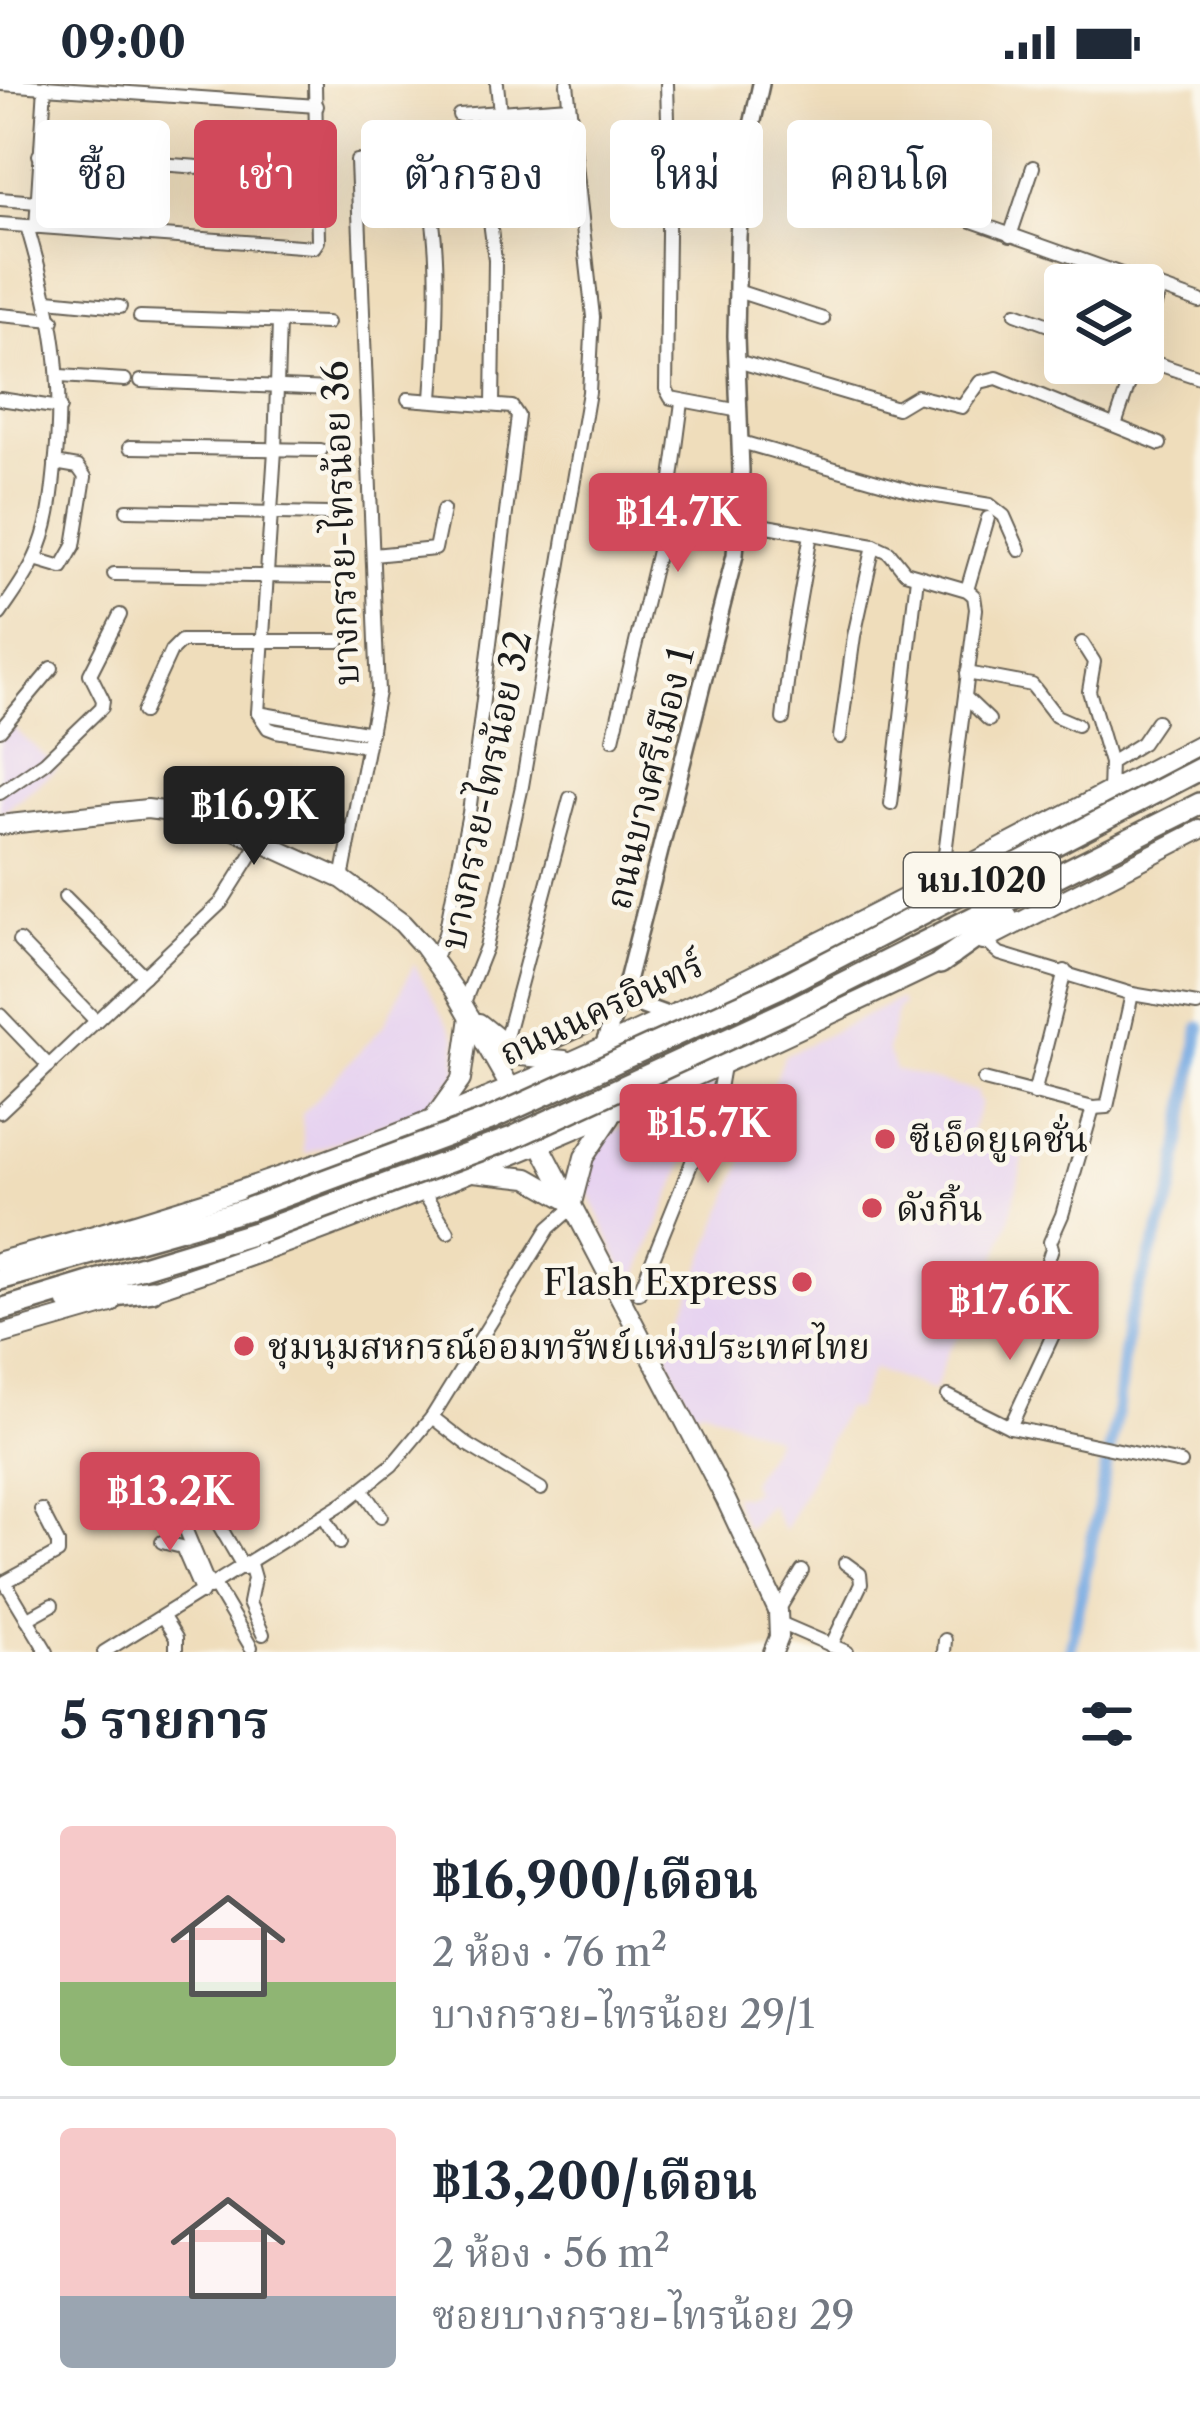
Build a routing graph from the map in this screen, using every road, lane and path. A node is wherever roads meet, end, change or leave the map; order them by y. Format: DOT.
graph roads {
  1 [pos="2,84"];
  2 [pos="315,84"];
  3 [pos="497,84"];
  4 [pos="567,84"];
  5 [pos="667,84"];
  6 [pos="11,85"];
  7 [pos="756,85"];
  8 [pos="45,86"];
  9 [pos="317,106"];
  10 [pos="569,107"];
  11 [pos="500,112"];
  12 [pos="459,116"];
  13 [pos="42,120"];
  14 [pos="317,120"];
  15 [pos="668,120"];
  16 [pos="751,120"];
  17 [pos="357,161"];
  18 [pos="1033,167"];
  19 [pos="0,200"];
  20 [pos="36,202"];
  21 [pos="36,206"];
  22 [pos="0,224"];
  23 [pos="31,227"];
  24 [pos="318,228"];
  25 [pos="431,228"];
  26 [pos="490,228"];
  27 [pos="671,228"];
  28 [pos="740,228"];
  29 [pos="988,228"];
  30 [pos="1010,236"];
  31 [pos="1089,264"];
  32 [pos="1164,290"];
  33 [pos="737,291"];
  34 [pos="49,300"];
  35 [pos="1200,302"];
  36 [pos="120,307"];
  37 [pos="1016,313"];
  38 [pos="0,315"];
  39 [pos="140,317"];
  40 [pos="823,319"];
  41 [pos="53,320"];
  42 [pos="279,322"];
  43 [pos="327,323"];
  44 [pos="1044,323"];
  45 [pos="737,361"];
  46 [pos="1164,368"];
  47 [pos="60,376"];
  48 [pos="1200,378"];
  49 [pos="125,380"];
  50 [pos="141,381"];
  51 [pos="1131,384"];
  52 [pos="278,387"];
  53 [pos="331,388"];
  54 [pos="0,398"];
  55 [pos="408,399"];
  56 [pos="432,400"];
  57 [pos="682,402"];
  58 [pos="493,405"];
  59 [pos="60,408"];
  60 [pos="740,411"];
  61 [pos="1115,425"];
  62 [pos="741,442"];
  63 [pos="1160,444"];
  64 [pos="130,447"];
  65 [pos="275,450"];
  66 [pos="321,450"];
  67 [pos="56,463"];
  68 [pos="127,510"];
  69 [pos="443,510"];
  70 [pos="272,514"];
  71 [pos="328,514"];
  72 [pos="988,518"];
  73 [pos="739,521"];
  74 [pos="811,534"];
  75 [pos="874,545"];
  76 [pos="1019,550"];
  77 [pos="373,555"];
  78 [pos="35,559"];
  79 [pos="114,574"];
  80 [pos="265,577"];
  81 [pos="332,577"];
  82 [pos="917,577"];
  83 [pos="969,591"];
  84 [pos="0,614"];
  85 [pos="120,616"];
  86 [pos="262,641"];
  87 [pos="339,641"];
  88 [pos="1082,643"];
  89 [pos="52,668"];
  90 [pos="967,673"];
  91 [pos="964,696"];
  92 [pos="143,712"];
  93 [pos="783,719"];
  94 [pos="989,720"];
  95 [pos="1157,721"];
  96 [pos="1077,725"];
  97 [pos="0,730"];
  98 [pos="841,737"];
  99 [pos="613,739"];
  100 [pos="369,740"];
  101 [pos="1200,744"];
  102 [pos="1110,763"];
  103 [pos="1193,772"];
  104 [pos="1109,792"];
  105 [pos="0,793"];
  106 [pos="571,798"];
  107 [pos="891,804"];
  108 [pos="1198,805"];
  109 [pos="0,825"];
  110 [pos="1198,831"];
  111 [pos="260,841"];
  112 [pos="1070,872"];
  113 [pos="942,877"];
  114 [pos="342,880"];
  115 [pos="65,897"];
  116 [pos="19,941"];
  117 [pos="985,941"];
  118 [pos="434,960"];
  119 [pos="940,963"];
  120 [pos="1065,971"];
  121 [pos="144,976"];
  122 [pos="626,986"];
  123 [pos="1132,994"];
  124 [pos="1197,1005"];
  125 [pos="466,1011"];
  126 [pos="616,1011"];
  127 [pos="0,1015"];
  128 [pos="667,1016"];
  129 [pos="96,1021"];
  130 [pos="603,1046"];
  131 [pos="512,1051"];
  132 [pos="579,1058"];
  133 [pos="49,1066"];
  134 [pos="723,1066"];
  135 [pos="984,1080"];
  136 [pos="510,1087"];
  137 [pos="1034,1094"];
  138 [pos="1093,1108"];
  139 [pos="0,1111"];
  140 [pos="614,1113"];
  141 [pos="433,1118"];
  142 [pos="541,1144"];
  143 [pos="472,1172"];
  144 [pos="424,1193"];
  145 [pos="573,1205"];
  146 [pos="117,1230"];
  147 [pos="448,1232"];
  148 [pos="3,1272"];
  149 [pos="1041,1282"];
  150 [pos="152,1290"];
  151 [pos="639,1293"];
  152 [pos="7,1308"];
  153 [pos="1059,1322"];
  154 [pos="0,1334"];
  155 [pos="948,1396"];
  156 [pos="432,1418"];
  157 [pos="1010,1427"];
  158 [pos="1180,1462"];
  159 [pos="195,1484"];
  160 [pos="542,1489"];
  161 [pos="363,1490"];
  162 [pos="174,1502"];
  163 [pos="41,1510"];
  164 [pos="324,1516"];
  165 [pos="381,1516"];
  166 [pos="162,1542"];
  167 [pos="340,1543"];
  168 [pos="845,1563"];
  169 [pos="247,1566"];
  170 [pos="802,1571"];
  171 [pos="3,1578"];
  172 [pos="209,1589"];
  173 [pos="52,1605"];
  174 [pos="164,1616"];
  175 [pos="779,1617"];
  176 [pos="27,1619"];
  177 [pos="263,1634"];
  178 [pos="831,1646"];
  179 [pos="251,1647"];
  180 [pos="47,1652"];
  181 [pos="104,1652"];
  182 [pos="176,1652"];
  183 [pos="773,1652"];
  184 [pos="847,1652"];
  1 -- 6 [label="street"];
  2 -- 9 [label="street"];
  3 -- 11 [label="street"];
  4 -- 10 [label="street, บางกรวย-ไทรน้อย 32"];
  5 -- 15 [label="street"];
  6 -- 8 [label="street"];
  7 -- 16 [label="street, ถนนบางศรีเมือง 1"];
  8 -- 9 [label="street"];
  8 -- 13 [label="street"];
  9 -- 14 [label="street"];
  10 -- 11 [label="street"];
  10 -- 125 [label="street, บางกรวย-ไทรน้อย 32"];
  11 -- 12 [label="street"];
  17 -- 77 [label="street, บางกรวย-ไทรน้อย 36"];
  18 -- 30 [label="street"];
  19 -- 20 [label="street"];
  21 -- 23 [label="street"];
  22 -- 23 [label="street"];
  23 -- 24 [label="street"];
  23 -- 34 [label="street"];
  25 -- 56 [label="street"];
  26 -- 58 [label="street"];
  27 -- 57 [label="street"];
  28 -- 33 [label="street, ถนนบางศรีเมือง 1"];
  29 -- 30 [label="street"];
  30 -- 31 [label="street"];
  32 -- 35 [label="street"];
  33 -- 40 [label="street"];
  33 -- 45 [label="street, ถนนบางศรีเมือง 1"];
  34 -- 36 [label="street"];
  34 -- 41 [label="street"];
  37 -- 44 [label="street"];
  38 -- 41 [label="street"];
  39 -- 42 [label="street"];
  41 -- 47 [label="street"];
  42 -- 43 [label="street"];
  42 -- 52 [label="street"];
  45 -- 60 [label="street, ถนนบางศรีเมือง 1"];
  45 -- 61 [label="street"];
  46 -- 48 [label="street"];
  47 -- 49 [label="street"];
  47 -- 59 [label="street"];
  50 -- 52 [label="street"];
  51 -- 61 [label="street"];
  52 -- 53 [label="street"];
  52 -- 65 [label="street"];
  54 -- 59 [label="street"];
  55 -- 56 [label="street"];
  56 -- 58 [label="street"];
  57 -- 60 [label="street"];
  57 -- 99 [label="street"];
  58 -- 118 [label="street"];
  59 -- 67 [label="street"];
  60 -- 62 [label="street, ถนนบางศรีเมือง 1"];
  61 -- 63 [label="street"];
  62 -- 73 [label="street, ถนนบางศรีเมือง 1"];
  62 -- 76 [label="street"];
  64 -- 65 [label="street"];
  65 -- 66 [label="street"];
  65 -- 70 [label="street"];
  67 -- 78 [label="street"];
  67 -- 78 [label="street"];
  68 -- 70 [label="street"];
  69 -- 77 [label="street"];
  70 -- 71 [label="street"];
  70 -- 80 [label="street"];
  72 -- 83 [label="street"];
  73 -- 74 [label="street"];
  73 -- 122 [label="street, ถนนบางศรีเมือง 1"];
  74 -- 75 [label="street"];
  74 -- 93 [label="street"];
  75 -- 82 [label="street"];
  75 -- 98 [label="street"];
  77 -- 100 [label="street, บางกรวย-ไทรน้อย 36"];
  78 -- 84 [label="street"];
  79 -- 80 [label="street"];
  80 -- 81 [label="street"];
  80 -- 86 [label="street"];
  82 -- 83 [label="street"];
  82 -- 107 [label="street"];
  83 -- 90 [label="street"];
  85 -- 105 [label="street"];
  86 -- 87 [label="street"];
  86 -- 92 [label="street"];
  86 -- 100 [label="street"];
  88 -- 102 [label="street"];
  89 -- 97 [label="street"];
  90 -- 91 [label="street"];
  90 -- 96 [label="street"];
  91 -- 94 [label="street"];
  91 -- 113 [label="street"];
  95 -- 102 [label="street"];
  100 -- 114 [label="street, บางกรวย-ไทรน้อย 36"];
  101 -- 104 [label="main road, ถนนนครอินทร์ / นบ.1020"];
  102 -- 104 [label="street"];
  103 -- 148 [label="main road, ถนนนครอินทร์ / นบ.1020, bridge"];
  104 -- 113 [label="main road, ถนนนครอินทร์ / นบ.1020"];
  106 -- 131 [label="street"];
  108 -- 112 [label="main road, นบ.1020"];
  109 -- 111 [label="main road"];
  110 -- 117 [label="main road, นบ.1020"];
  111 -- 114 [label="main road"];
  111 -- 121 [label="street"];
  112 -- 119 [label="main road"];
  112 -- 152 [label="main road, นบ.1020, bridge"];
  113 -- 128 [label="main road, ถนนนครอินทร์ / นบ.1020"];
  114 -- 118 [label="main road"];
  115 -- 121 [label="street"];
  116 -- 129 [label="street"];
  117 -- 119 [label="main road, นบ.1020"];
  117 -- 120 [label="street"];
  118 -- 125 [label="main road"];
  119 -- 134 [label="main road, นบ.1020"];
  120 -- 123 [label="street"];
  120 -- 137 [label="street"];
  121 -- 129 [label="street"];
  122 -- 126 [label="street, ถนนบางศรีเมือง 1"];
  122 -- 128 [label="street"];
  123 -- 124 [label="street"];
  123 -- 138 [label="street"];
  125 -- 131 [label="main road"];
  125 -- 136 [label="main road"];
  125 -- 141 [label="main road"];
  126 -- 130 [label="street, ถนนบางศรีเมือง 1"];
  126 -- 131 [label="street"];
  127 -- 133 [label="street"];
  128 -- 130 [label="main road, ถนนนครอินทร์ / นบ.1020"];
  129 -- 133 [label="street"];
  130 -- 132 [label="main road, ถนนนครอินทร์ / นบ.1020"];
  131 -- 132 [label="main road"];
  132 -- 136 [label="main road, ถนนนครอินทร์ / นบ.1020"];
  132 -- 140 [label="main road"];
  133 -- 139 [label="street"];
  134 -- 140 [label="main road, นบ.1020"];
  134 -- 151 [label="street"];
  135 -- 137 [label="street"];
  136 -- 141 [label="main road, ถนนนครอินทร์ / นบ.1020"];
  136 -- 142 [label="main road"];
  137 -- 138 [label="street"];
  138 -- 149 [label="street"];
  140 -- 142 [label="main road, นบ.1020"];
  140 -- 145 [label="main road"];
  141 -- 143 [label="main road"];
  141 -- 146 [label="main road, ถนนนครอินทร์ / นบ.1020"];
  142 -- 143 [label="main road, นบ.1020"];
  142 -- 145 [label="main road"];
  143 -- 144 [label="main road, นบ.1020"];
  143 -- 145 [label="main road"];
  144 -- 147 [label="street"];
  144 -- 150 [label="main road, นบ.1020"];
  145 -- 156 [label="street"];
  145 -- 175 [label="main road"];
  146 -- 148 [label="main road"];
  150 -- 152 [label="main road"];
  150 -- 154 [label="main road, นบ.1020"];
  153 -- 157 [label="street"];
  155 -- 157 [label="street"];
  156 -- 160 [label="street"];
  156 -- 161 [label="street"];
  157 -- 158 [label="street"];
  159 -- 169 [label="street"];
  161 -- 164 [label="street"];
  161 -- 165 [label="street"];
  162 -- 172 [label="street"];
  163 -- 171 [label="street"];
  164 -- 167 [label="street"];
  164 -- 169 [label="street"];
  166 -- 172 [label="street"];
  168 -- 178 [label="street"];
  169 -- 172 [label="street"];
  169 -- 177 [label="street"];
  170 -- 175 [label="street"];
  171 -- 176 [label="street"];
  172 -- 174 [label="street"];
  172 -- 179 [label="street"];
  173 -- 176 [label="street"];
  174 -- 181 [label="street"];
  174 -- 182 [label="street"];
  175 -- 178 [label="street"];
  175 -- 183 [label="main road"];
  176 -- 180 [label="street"];
  178 -- 184 [label="street"];
}
